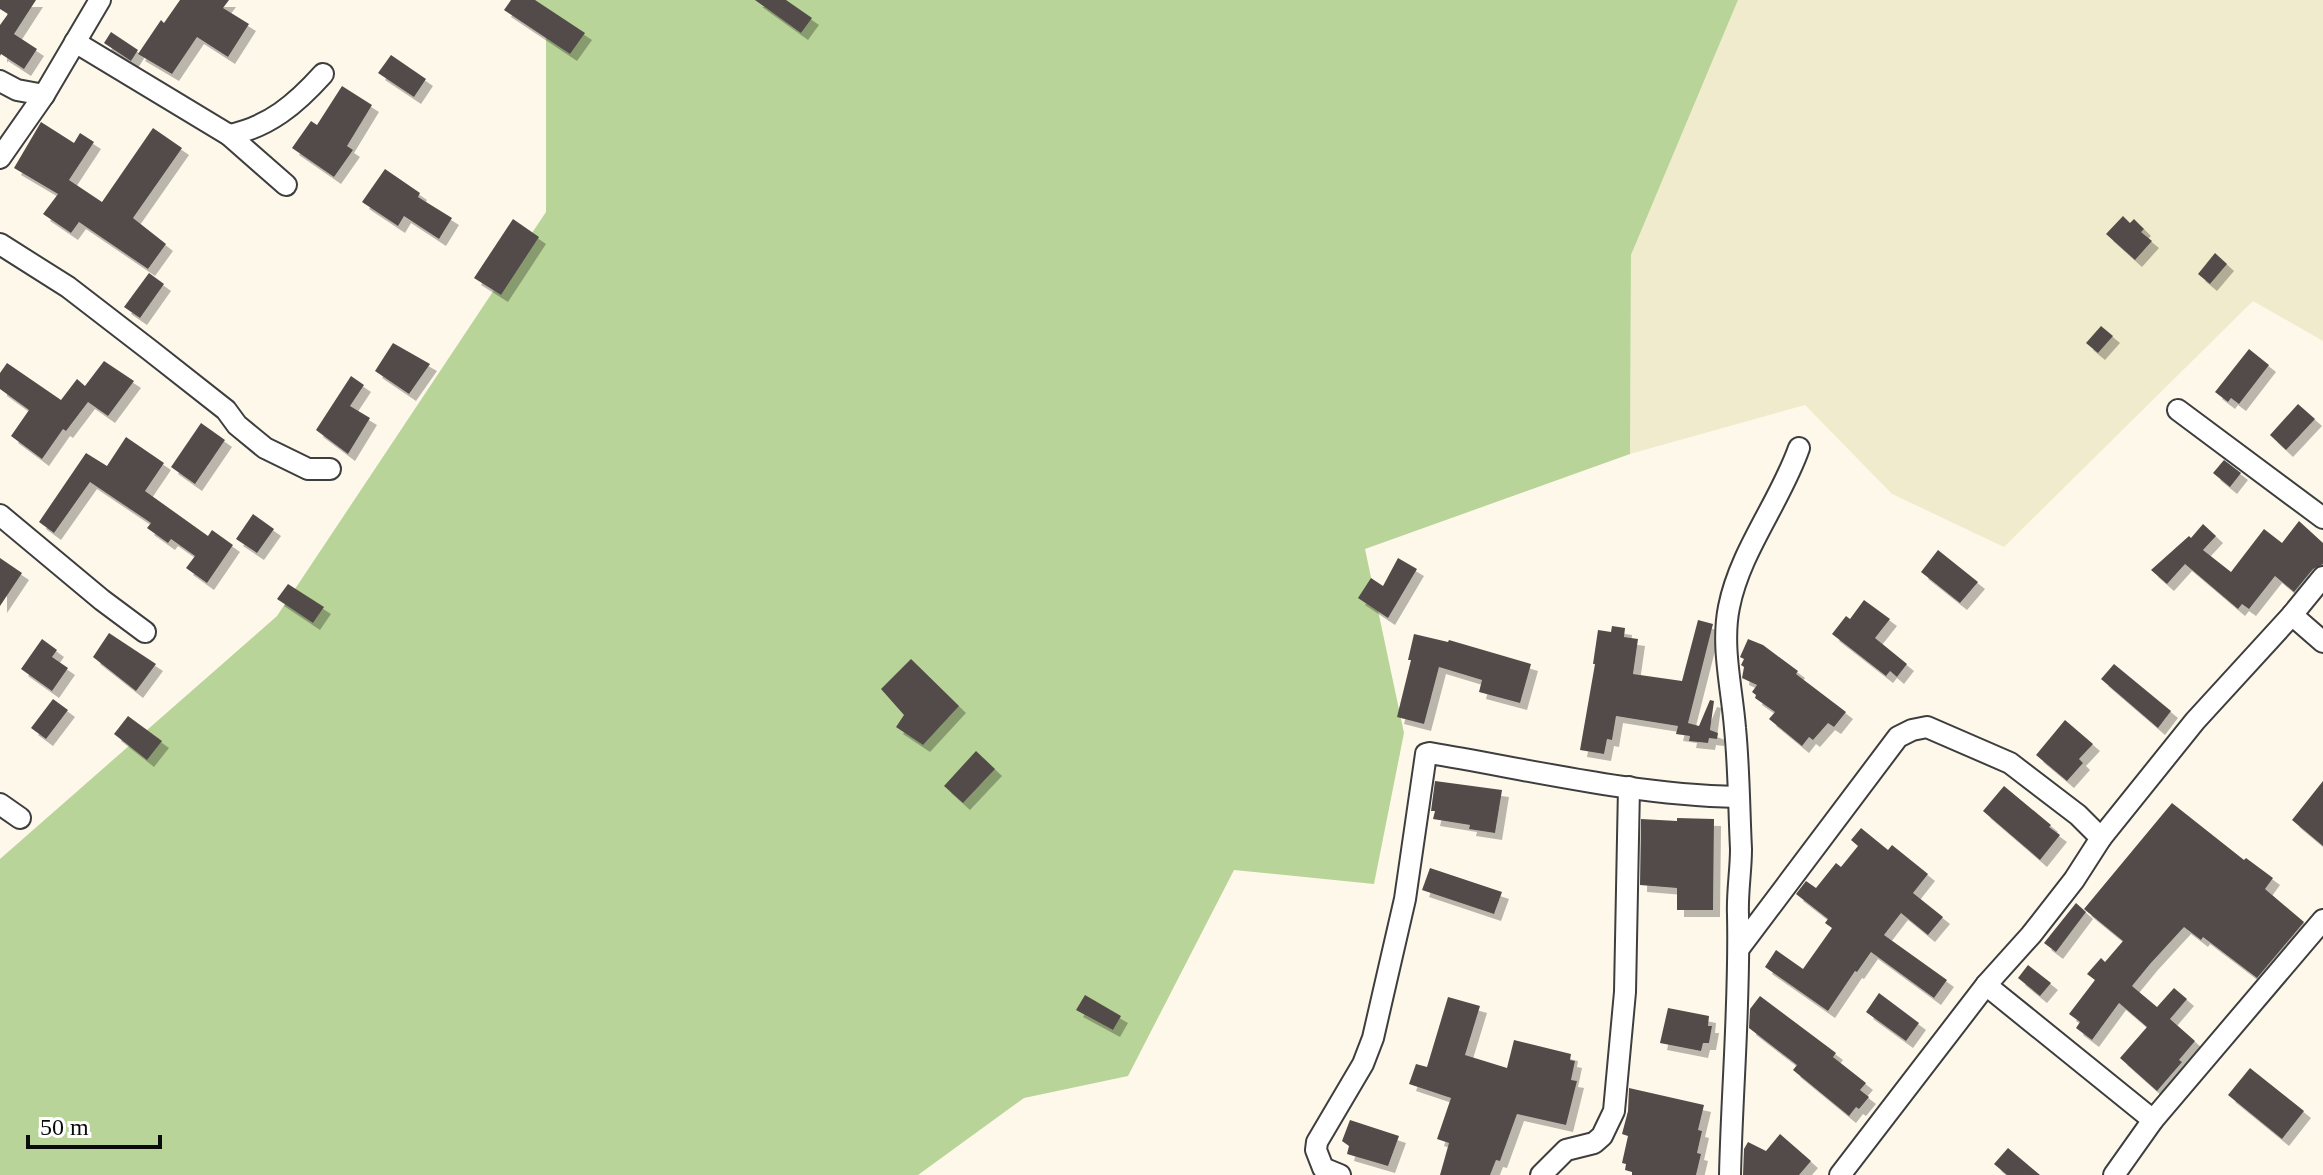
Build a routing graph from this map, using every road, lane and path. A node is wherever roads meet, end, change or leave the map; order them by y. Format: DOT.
graph roads {
  1 [pos="100,0"];
  2 [pos="75,42"];
  3 [pos="323,74"];
  4 [pos="0,81"];
  5 [pos="44,95"];
  6 [pos="229,135"];
  7 [pos="0,158"];
  8 [pos="286,185"];
  9 [pos="0,244"];
  10 [pos="2178,410"];
  11 [pos="1799,448"];
  12 [pos="330,469"];
  13 [pos="0,515"];
  14 [pos="2323,518"];
  15 [pos="2323,577"];
  16 [pos="2292,615"];
  17 [pos="145,632"];
  18 [pos="2323,642"];
  19 [pos="1629,787"];
  20 [pos="1737,797"];
  21 [pos="0,804"];
  22 [pos="20,818"];
  23 [pos="2101,838"];
  24 [pos="2323,920"];
  25 [pos="1740,947"];
  26 [pos="1986,985"];
  27 [pos="2153,1120"];
  28 [pos="2122,1171"];
  29 [pos="1549,1173"];
  30 [pos="1340,1175"];
  31 [pos="1730,1175"];
  32 [pos="1840,1175"];
  1 -- 2 [label="street"];
  2 -- 5 [label="street"];
  2 -- 6 [label="street"];
  3 -- 6 [label="street"];
  4 -- 5 [label="street"];
  5 -- 7 [label="street"];
  6 -- 8 [label="street"];
  9 -- 12 [label="street"];
  10 -- 14 [label="street"];
  11 -- 20 [label="street"];
  13 -- 17 [label="street"];
  15 -- 16 [label="street"];
  16 -- 18 [label="street"];
  16 -- 23 [label="street"];
  19 -- 20 [label="street"];
  19 -- 29 [label="street"];
  19 -- 30 [label="street"];
  20 -- 25 [label="street"];
  21 -- 22 [label="street"];
  23 -- 25 [label="street"];
  23 -- 26 [label="street"];
  24 -- 27 [label="street"];
  25 -- 31 [label="street"];
  26 -- 27 [label="street"];
  26 -- 32 [label="street"];
  27 -- 28 [label="street"];
}
